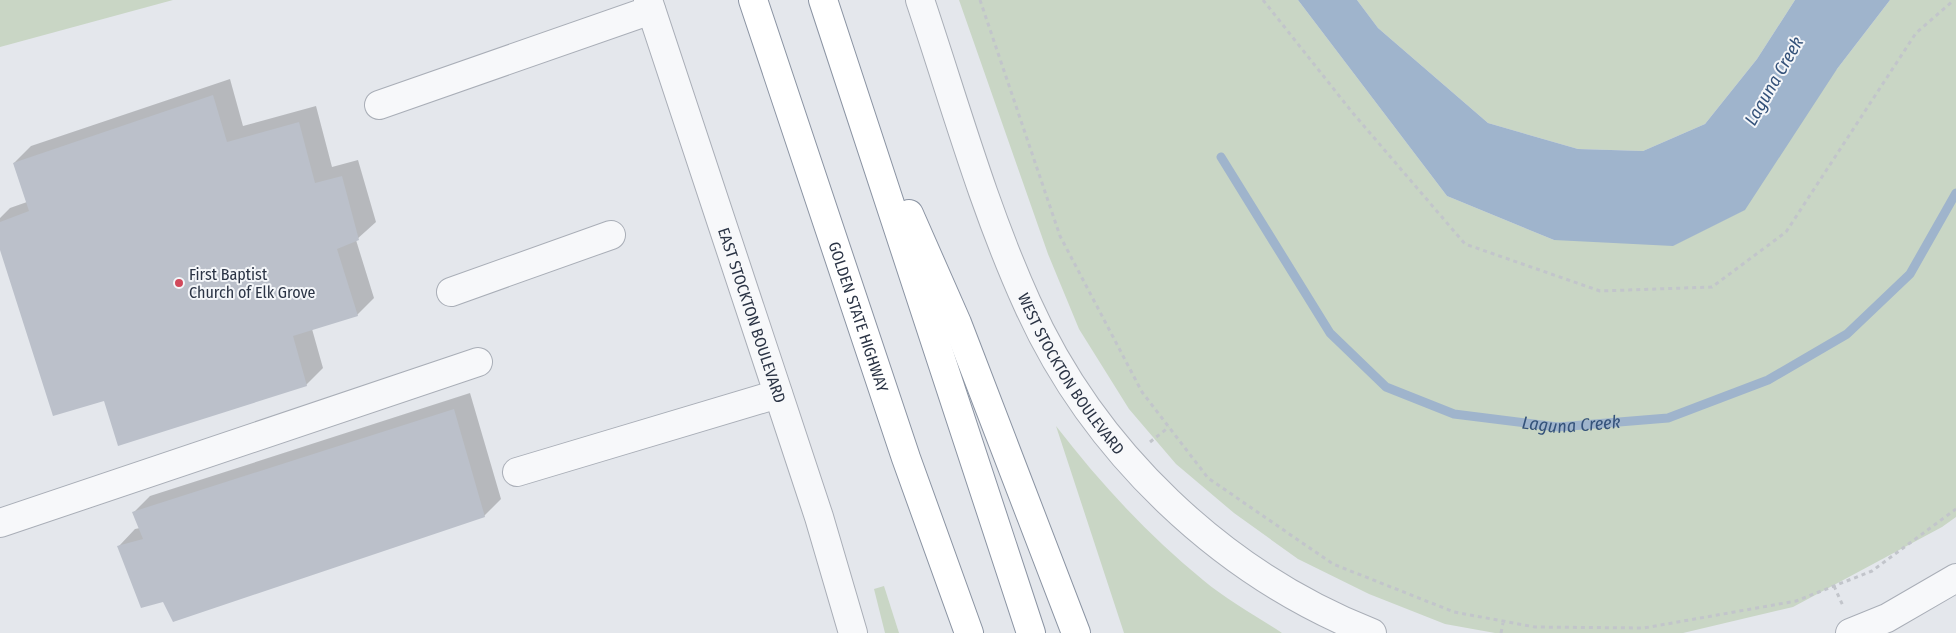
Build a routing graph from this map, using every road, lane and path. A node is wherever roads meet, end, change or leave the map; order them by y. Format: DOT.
graph roads {
  1 [pos="753,0"];
  2 [pos="823,0"];
  3 [pos="920,0"];
  4 [pos="980,0"];
  5 [pos="1263,0"];
  6 [pos="1954,0"];
  7 [pos="650,5"];
  8 [pos="842,61"];
  9 [pos="379,105"];
  10 [pos="610,235"];
  11 [pos="451,292"];
  12 [pos="478,362"];
  13 [pos="778,394"];
  14 [pos="517,472"];
  15 [pos="1956,509"];
  16 [pos="0,523"];
  17 [pos="1956,578"];
  18 [pos="1503,623"];
  19 [pos="853,633"];
  20 [pos="969,633"];
  21 [pos="1031,633"];
  22 [pos="1076,633"];
  23 [pos="1372,633"];
  24 [pos="1500,633"];
  25 [pos="1850,633"];
  1 -- 20 [label="highway, GOLDEN STATE HIGHWAY"];
  2 -- 8 [label="highway"];
  3 -- 23 [label="street, WEST STOCKTON BOULEVARD"];
  4 -- 15 [label="path"];
  5 -- 6 [label="path"];
  7 -- 9 [label="street"];
  7 -- 13 [label="street, EAST STOCKTON BOULEVARD"];
  8 -- 21 [label="highway"];
  8 -- 22 [label="highway"];
  10 -- 11 [label="street"];
  12 -- 16 [label="street"];
  13 -- 14 [label="street"];
  13 -- 19 [label="street, EAST STOCKTON BOULEVARD"];
  17 -- 25 [label="street"];
  18 -- 24 [label="path"];
}
